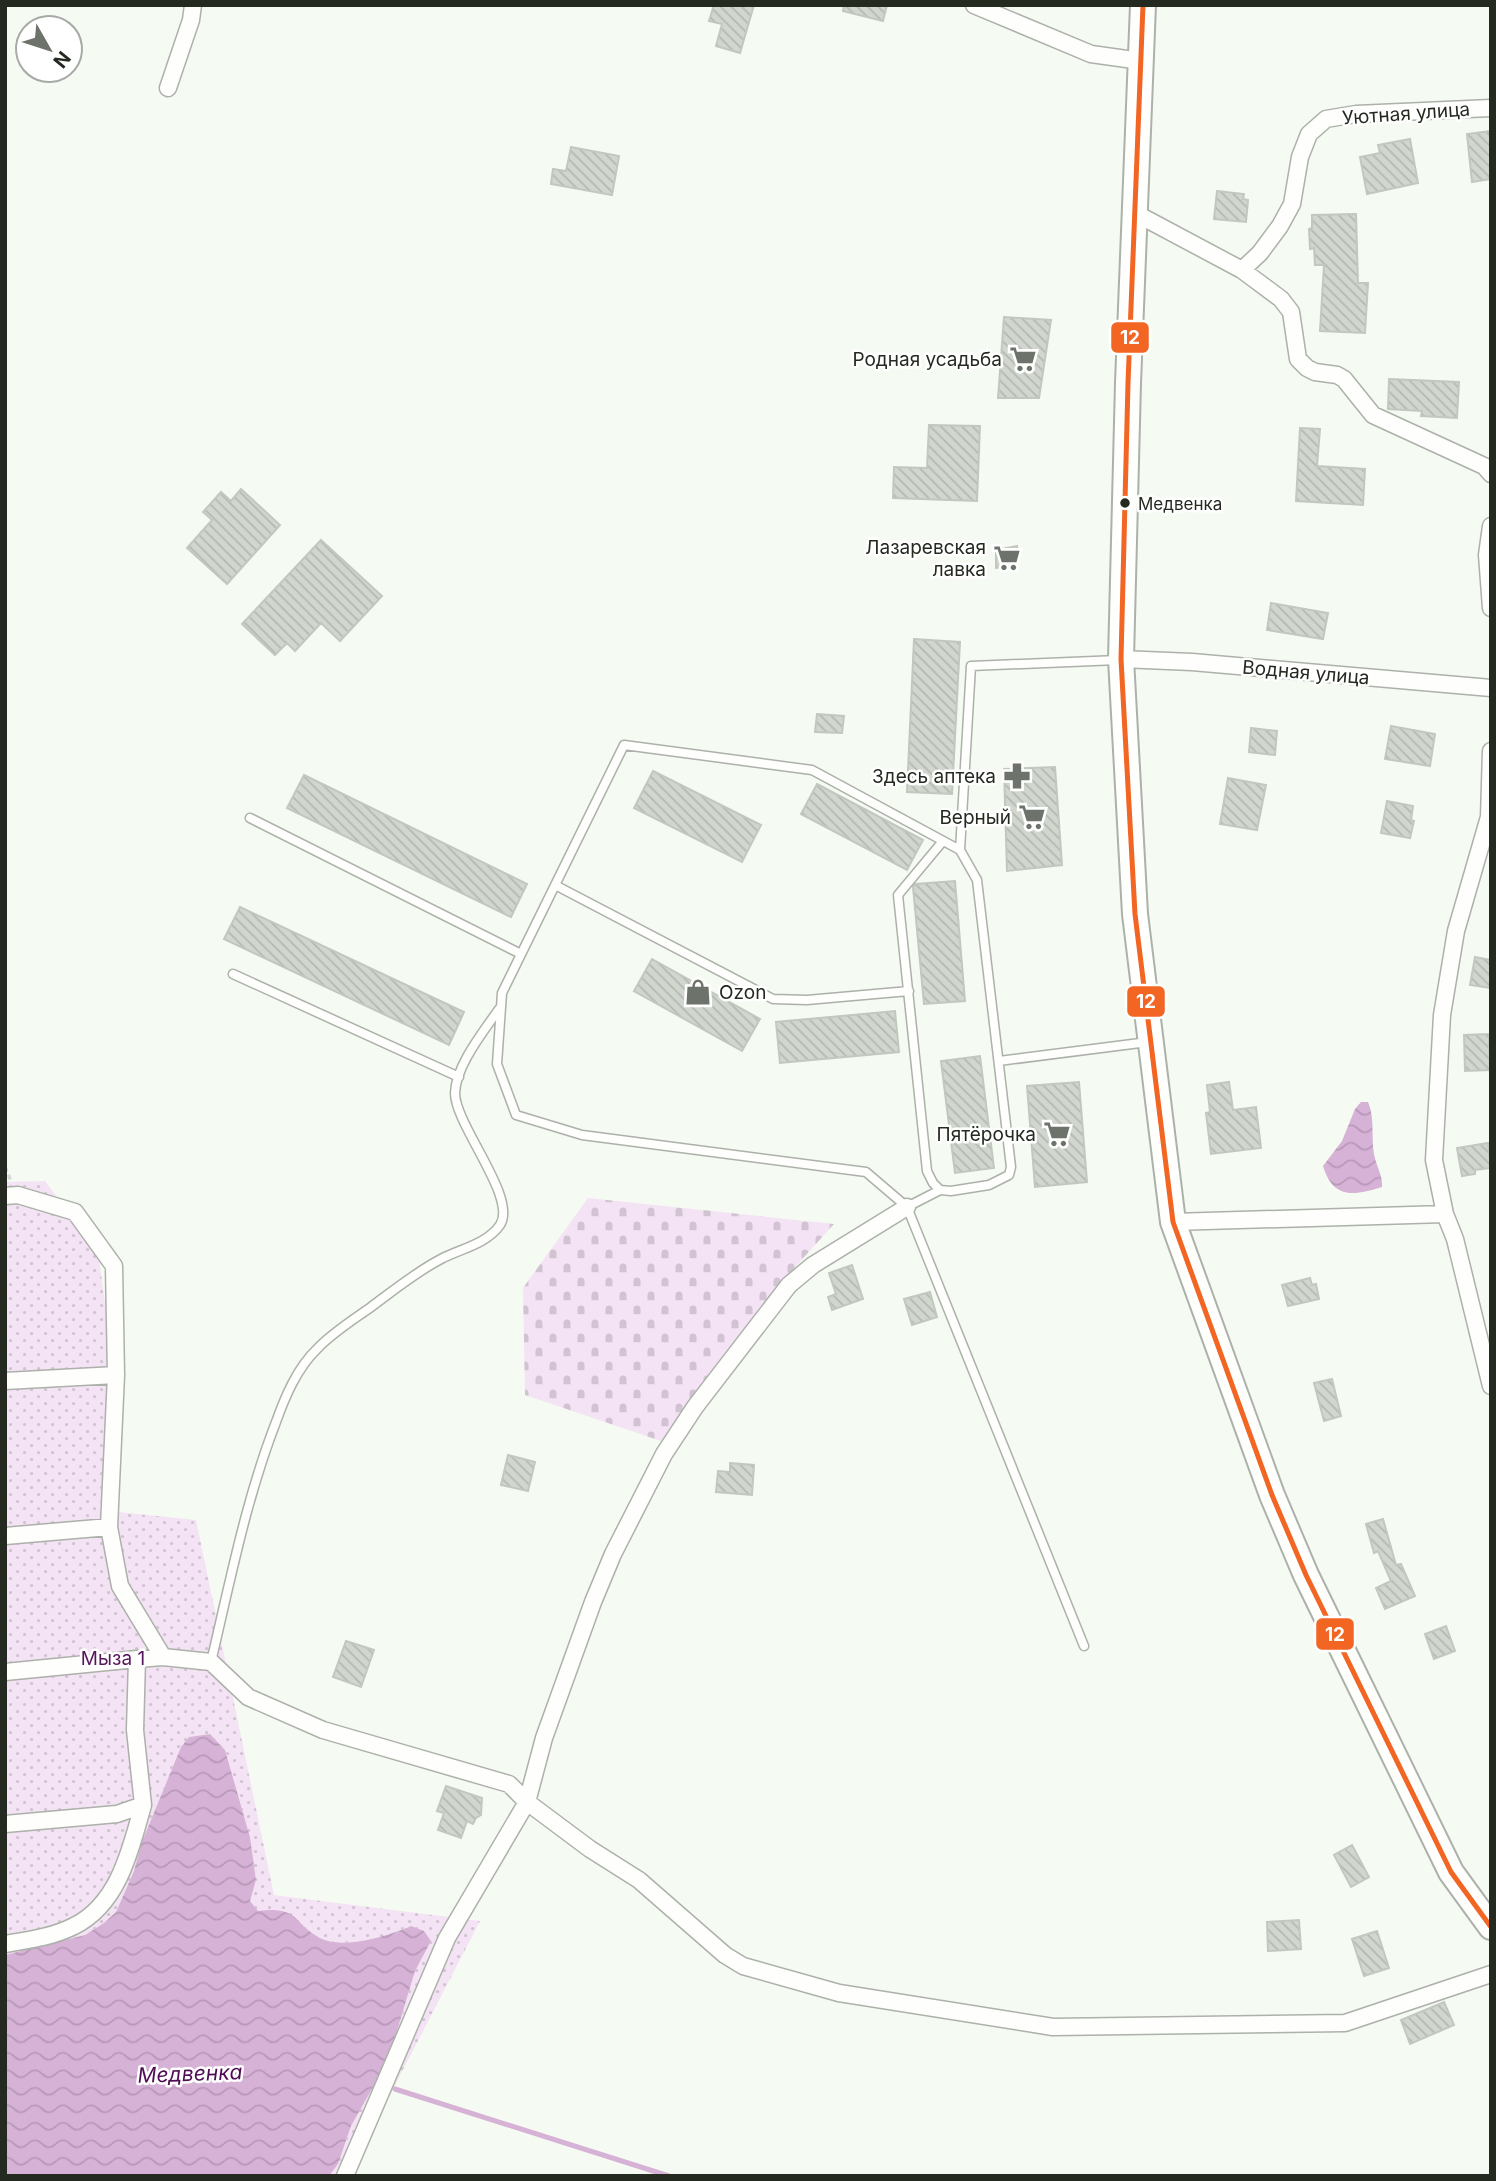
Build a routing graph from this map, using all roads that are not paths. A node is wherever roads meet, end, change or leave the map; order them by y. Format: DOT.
graph roads {
  1 [pos="193,5"];
  2 [pos="974,5"];
  3 [pos="1143,5"];
  4 [pos="1141,61"];
  5 [pos="168,88"];
  6 [pos="1491,108"];
  7 [pos="1135,213"];
  8 [pos="1242,270"];
  9 [pos="1491,474"];
  10 [pos="1491,526"];
  11 [pos="1491,608"];
  12 [pos="1121,659"];
  13 [pos="1491,688"];
  14 [pos="1491,751"];
  15 [pos="250,818"];
  16 [pos="943,841"];
  17 [pos="960,850"];
  18 [pos="555,885"];
  19 [pos="521,954"];
  20 [pos="233,974"];
  21 [pos="909,991"];
  22 [pos="501,1007"];
  23 [pos="1151,1041"];
  24 [pos="999,1061"];
  25 [pos="459,1077"];
  26 [pos="940,1190"];
  27 [pos="5,1196"];
  28 [pos="906,1207"];
  29 [pos="1445,1214"];
  30 [pos="1173,1222"];
  31 [pos="116,1375"];
  32 [pos="5,1381"];
  33 [pos="1491,1386"];
  34 [pos="109,1527"];
  35 [pos="5,1536"];
  36 [pos="1084,1646"];
  37 [pos="163,1657"];
  38 [pos="137,1659"];
  39 [pos="211,1662"];
  40 [pos="5,1672"];
  41 [pos="527,1802"];
  42 [pos="143,1805"];
  43 [pos="5,1824"];
  44 [pos="1491,1927"];
  45 [pos="5,1944"];
  46 [pos="1491,1974"];
  47 [pos="345,2176"];
  1 -- 5 [label="street"];
  2 -- 4 [label="street"];
  3 -- 4 [label="main road"];
  4 -- 7 [label="main road"];
  6 -- 8 [label="street, Уютная улица"];
  7 -- 8 [label="street"];
  7 -- 12 [label="main road"];
  8 -- 9 [label="street"];
  10 -- 11 [label="street"];
  12 -- 13 [label="street, Водная улица"];
  12 -- 17 [label="lane"];
  12 -- 23 [label="main road"];
  14 -- 29 [label="street"];
  15 -- 19 [label="lane"];
  16 -- 17 [label="lane"];
  16 -- 18 [label="lane"];
  16 -- 21 [label="lane"];
  17 -- 24 [label="lane"];
  18 -- 19 [label="lane"];
  18 -- 21 [label="lane"];
  19 -- 22 [label="lane"];
  20 -- 25 [label="lane"];
  21 -- 26 [label="lane"];
  22 -- 25 [label="lane"];
  22 -- 28 [label="lane"];
  23 -- 24 [label="lane"];
  23 -- 30 [label="main road"];
  24 -- 26 [label="lane"];
  25 -- 39 [label="lane"];
  26 -- 28 [label="lane"];
  27 -- 31 [label="street"];
  28 -- 36 [label="lane"];
  28 -- 41 [label="street"];
  29 -- 30 [label="street"];
  29 -- 33 [label="street"];
  30 -- 44 [label="main road"];
  31 -- 32 [label="street"];
  31 -- 34 [label="street"];
  34 -- 35 [label="street"];
  34 -- 37 [label="street"];
  37 -- 38 [label="street"];
  37 -- 39 [label="street"];
  38 -- 40 [label="street"];
  38 -- 42 [label="street"];
  39 -- 41 [label="street"];
  41 -- 46 [label="street"];
  41 -- 47 [label="street"];
  42 -- 43 [label="street"];
  42 -- 45 [label="street"];
}
